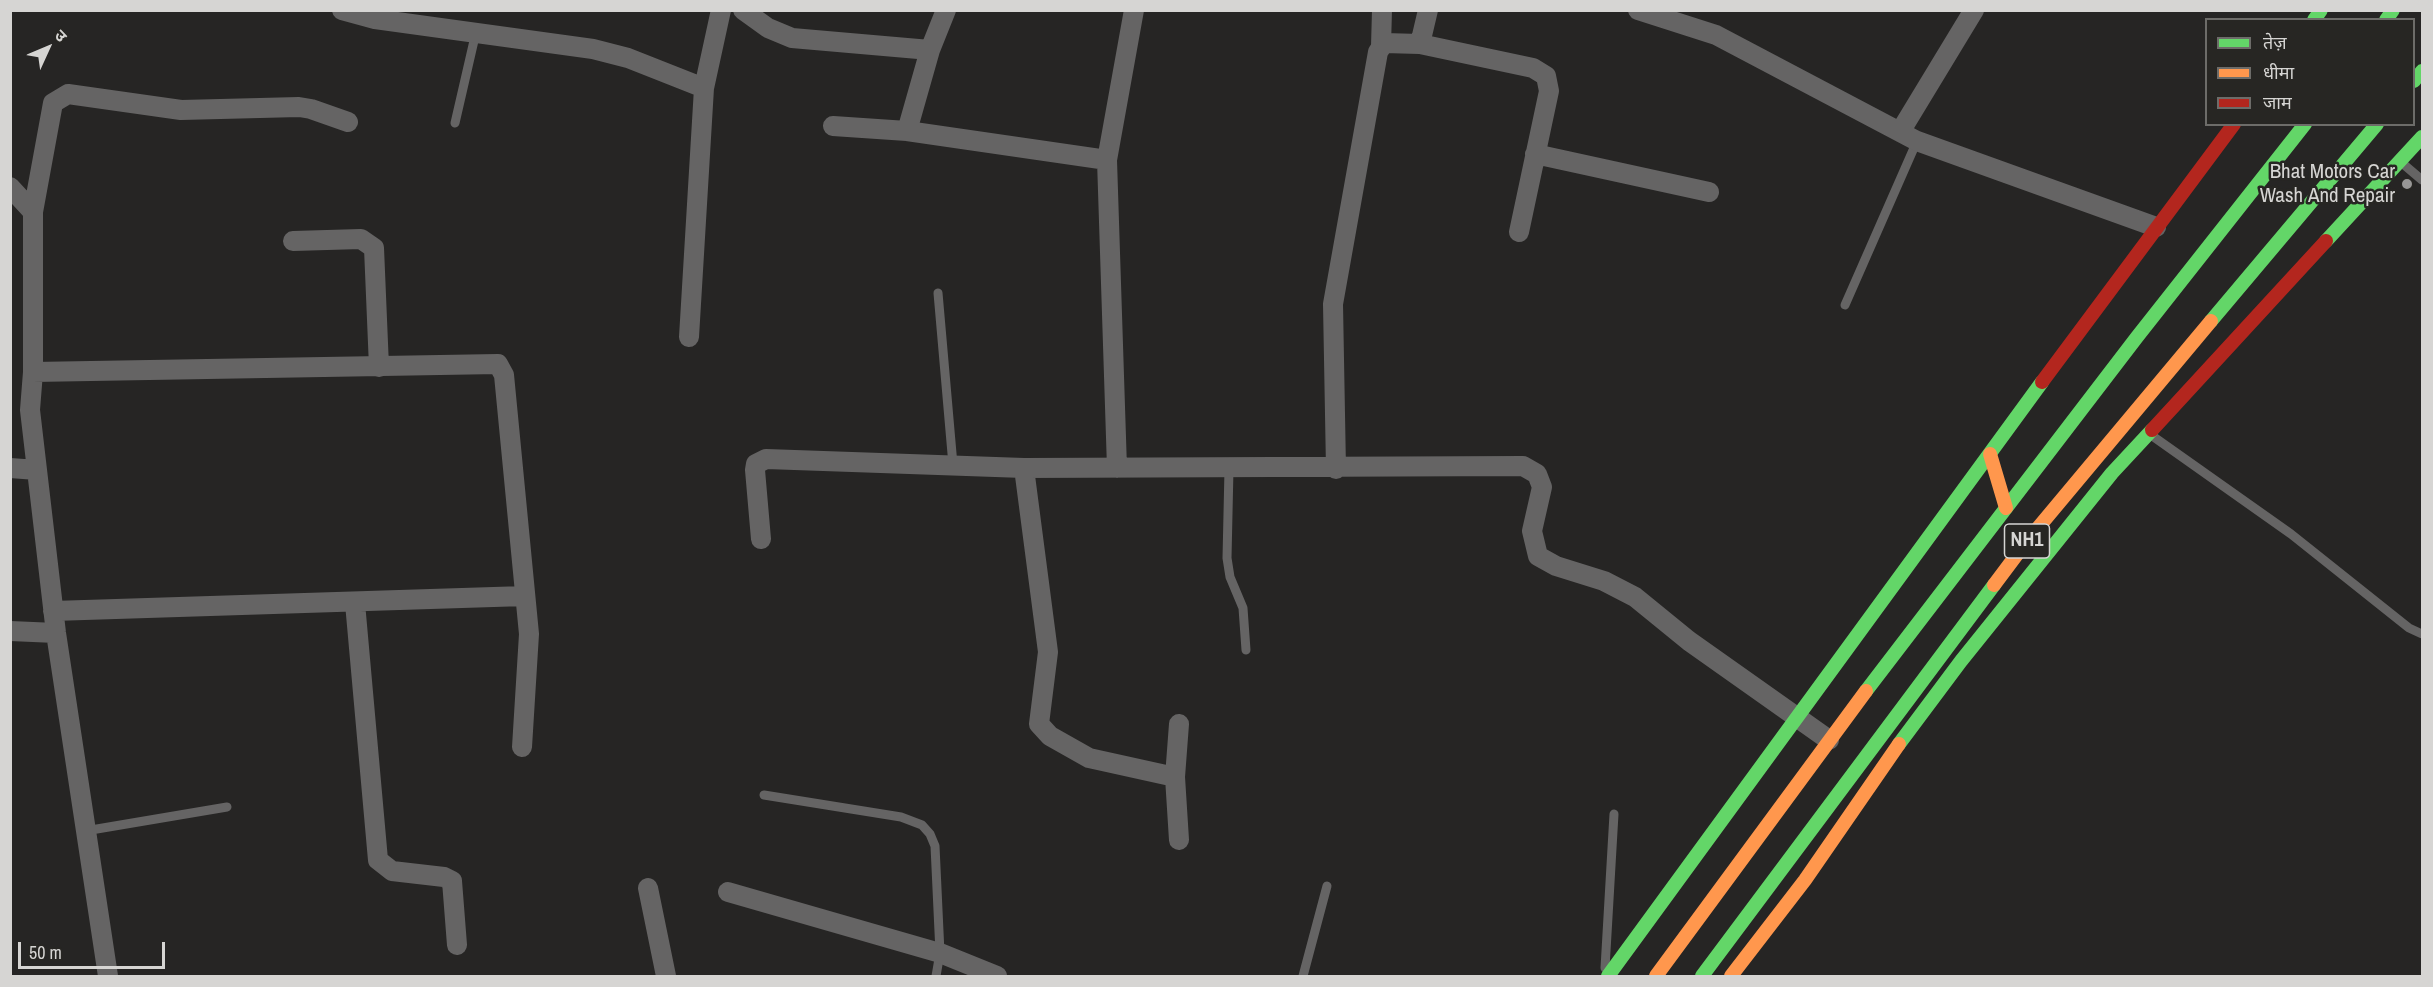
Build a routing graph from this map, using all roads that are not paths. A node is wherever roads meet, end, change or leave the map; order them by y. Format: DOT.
graph roads {
  1 [pos="342,10"];
  2 [pos="721,10"];
  3 [pos="743,10"];
  4 [pos="946,10"];
  5 [pos="1134,10"];
  6 [pos="1382,10"];
  7 [pos="1428,10"];
  8 [pos="1638,10"];
  9 [pos="1974,10"];
  10 [pos="376,15"];
  11 [pos="476,31"];
  12 [pos="1420,44"];
  13 [pos="1381,46"];
  14 [pos="930,50"];
  15 [pos="704,88"];
  16 [pos="348,122"];
  17 [pos="455,123"];
  18 [pos="834,126"];
  19 [pos="2232,126"];
  20 [pos="2303,126"];
  21 [pos="2375,126"];
  22 [pos="907,131"];
  23 [pos="1909,137"];
  24 [pos="2422,137"];
  25 [pos="1535,154"];
  26 [pos="1107,160"];
  27 [pos="2400,161"];
  28 [pos="2422,180"];
  29 [pos="10,187"];
  30 [pos="1709,192"];
  31 [pos="33,212"];
  32 [pos="2156,227"];
  33 [pos="1520,232"];
  34 [pos="293,241"];
  35 [pos="938,293"];
  36 [pos="1845,305"];
  37 [pos="689,337"];
  38 [pos="379,367"];
  39 [pos="33,372"];
  40 [pos="2149,434"];
  41 [pos="1990,454"];
  42 [pos="2090,464"];
  43 [pos="953,465"];
  44 [pos="10,468"];
  45 [pos="1024,468"];
  46 [pos="1117,468"];
  47 [pos="1229,469"];
  48 [pos="1336,469"];
  49 [pos="37,470"];
  50 [pos="2112,473"];
  51 [pos="2006,508"];
  52 [pos="761,539"];
  53 [pos="525,596"];
  54 [pos="355,603"];
  55 [pos="54,611"];
  56 [pos="10,631"];
  57 [pos="56,633"];
  58 [pos="2422,634"];
  59 [pos="1246,650"];
  60 [pos="1798,719"];
  61 [pos="1179,723"];
  62 [pos="1828,740"];
  63 [pos="522,747"];
  64 [pos="1175,777"];
  65 [pos="764,795"];
  66 [pos="228,807"];
  67 [pos="1614,814"];
  68 [pos="85,831"];
  69 [pos="1179,840"];
  70 [pos="1327,886"];
  71 [pos="648,888"];
  72 [pos="728,892"];
  73 [pos="457,945"];
  74 [pos="940,953"];
  75 [pos="108,976"];
  76 [pos="666,976"];
  77 [pos="936,976"];
  78 [pos="997,976"];
  79 [pos="1303,976"];
  80 [pos="1606,976"];
  81 [pos="1656,976"];
  82 [pos="1702,976"];
  83 [pos="1731,976"];
  1 -- 10 [label="street"];
  2 -- 15 [label="street"];
  3 -- 14 [label="street"];
  4 -- 14 [label="street"];
  5 -- 26 [label="street"];
  6 -- 13 [label="street"];
  7 -- 12 [label="street"];
  8 -- 23 [label="street"];
  9 -- 23 [label="street"];
  10 -- 11 [label="street"];
  11 -- 15 [label="street"];
  11 -- 17 [label="lane"];
  12 -- 13 [label="street"];
  12 -- 25 [label="street"];
  13 -- 48 [label="street"];
  14 -- 22 [label="street"];
  15 -- 37 [label="street"];
  16 -- 31 [label="street"];
  18 -- 22 [label="street"];
  19 -- 32 [label="main road"];
  20 -- 51 [label="main road, NH1"];
  21 -- 42 [label="main road, NH1"];
  22 -- 26 [label="street"];
  23 -- 32 [label="street"];
  23 -- 36 [label="lane"];
  24 -- 27 [label="main road"];
  25 -- 30 [label="street"];
  25 -- 33 [label="street"];
  26 -- 46 [label="street"];
  27 -- 28 [label="lane"];
  27 -- 40 [label="main road"];
  29 -- 31 [label="street"];
  31 -- 39 [label="street"];
  32 -- 41 [label="main road"];
  34 -- 38 [label="street"];
  35 -- 43 [label="lane"];
  38 -- 39 [label="street"];
  38 -- 53 [label="street"];
  39 -- 49 [label="street"];
  40 -- 50 [label="main road"];
  40 -- 58 [label="lane"];
  41 -- 51 [label="main road"];
  41 -- 60 [label="main road"];
  42 -- 50 [label="main road"];
  42 -- 82 [label="main road, NH1"];
  43 -- 45 [label="street"];
  43 -- 52 [label="street"];
  44 -- 49 [label="street"];
  45 -- 46 [label="street"];
  45 -- 64 [label="street"];
  46 -- 47 [label="street"];
  47 -- 48 [label="street"];
  47 -- 59 [label="lane"];
  48 -- 60 [label="street"];
  49 -- 55 [label="street"];
  50 -- 83 [label="main road"];
  51 -- 62 [label="main road, NH1"];
  53 -- 54 [label="street"];
  53 -- 63 [label="street"];
  54 -- 55 [label="street"];
  54 -- 73 [label="street"];
  55 -- 57 [label="street"];
  56 -- 57 [label="street"];
  57 -- 68 [label="street"];
  60 -- 62 [label="street"];
  60 -- 80 [label="main road"];
  61 -- 64 [label="street"];
  62 -- 81 [label="main road, NH1"];
  64 -- 69 [label="street"];
  65 -- 74 [label="lane"];
  66 -- 68 [label="lane"];
  67 -- 80 [label="lane"];
  68 -- 75 [label="street"];
  70 -- 79 [label="lane"];
  71 -- 76 [label="street"];
  72 -- 74 [label="street"];
  74 -- 77 [label="lane"];
  74 -- 78 [label="street"];
}
